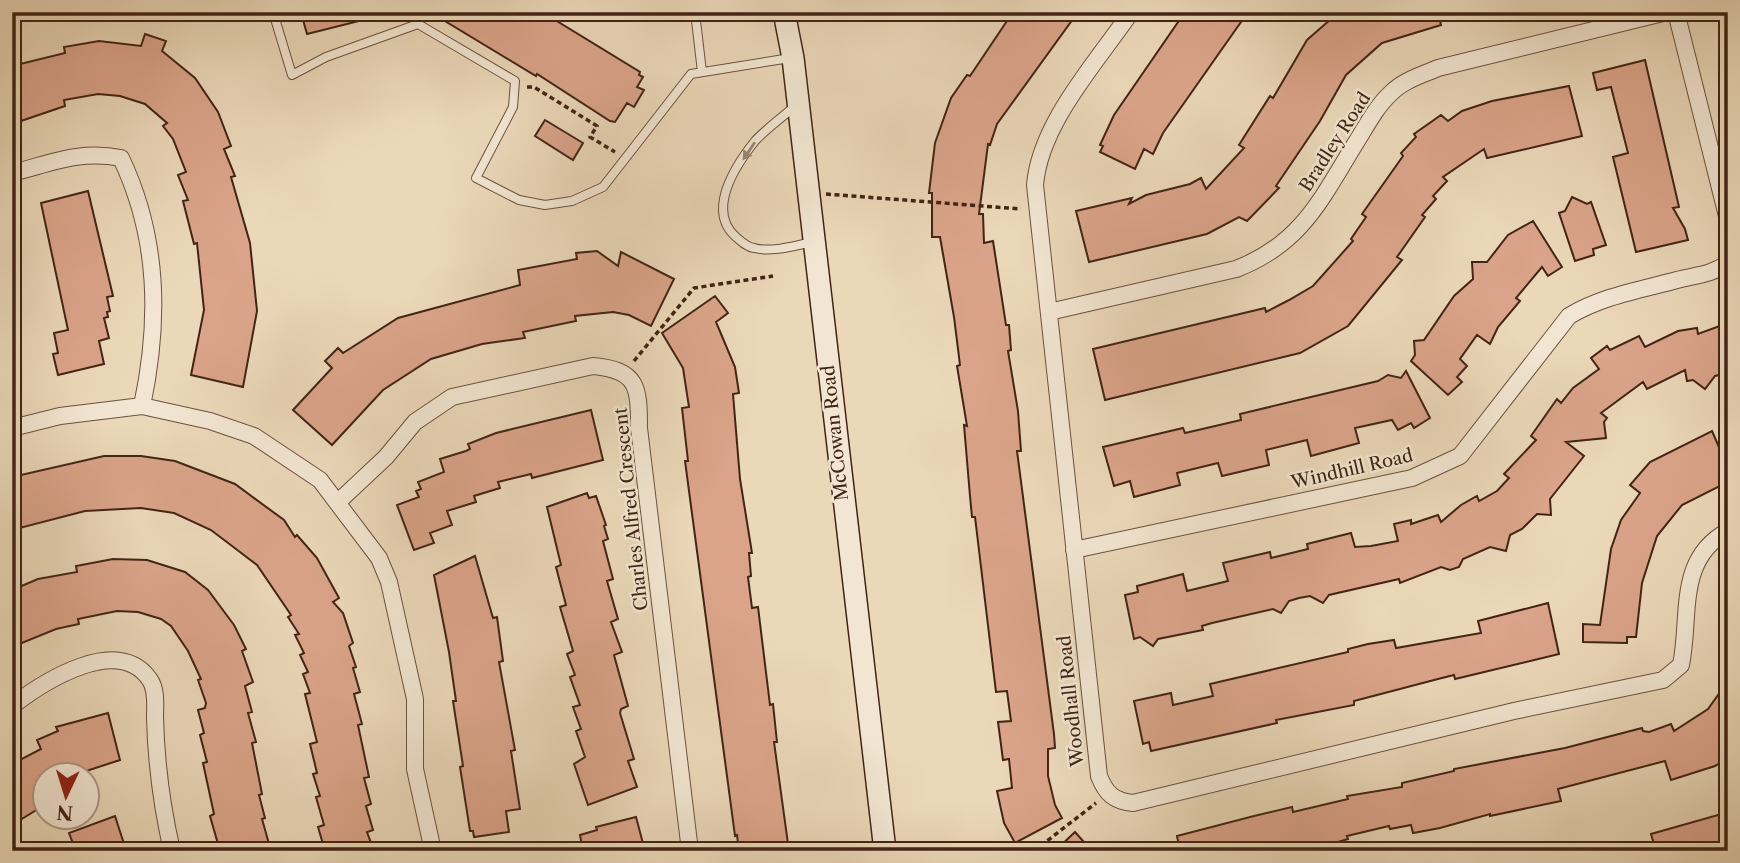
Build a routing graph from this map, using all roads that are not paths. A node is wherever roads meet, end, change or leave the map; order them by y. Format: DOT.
graph roads {
  1 [pos="273,12"];
  2 [pos="695,12"];
  3 [pos="811,12"];
  4 [pos="1131,12"];
  5 [pos="1667,12"];
  6 [pos="1676,12"];
  7 [pos="785,13"];
  8 [pos="793,58"];
  9 [pos="702,72"];
  10 [pos="798,103"];
  11 [pos="12,173"];
  12 [pos="1728,220"];
  13 [pos="814,242"];
  14 [pos="1728,263"];
  15 [pos="1049,312"];
  16 [pos="142,406"];
  17 [pos="12,428"];
  18 [pos="338,502"];
  19 [pos="1728,531"];
  20 [pos="1074,550"];
  21 [pos="12,706"];
  22 [pos="172,851"];
  23 [pos="433,851"];
  24 [pos="690,851"];
  25 [pos="885,851"];
  1 -- 9 [label="lane"];
  2 -- 9 [label="lane"];
  3 -- 7 [label="lane"];
  4 -- 15 [label="street, Woodhall Road"];
  5 -- 15 [label="street, Bradley Road"];
  6 -- 12 [label="street"];
  7 -- 8 [label="main road, McCowan Road"];
  8 -- 9 [label="lane"];
  8 -- 10 [label="main road, McCowan Road"];
  10 -- 13 [label="main road, McCowan Road"];
  10 -- 13 [label="lane, one-way"];
  11 -- 16 [label="street"];
  13 -- 25 [label="main road, McCowan Road"];
  14 -- 20 [label="street, Windhill Road"];
  15 -- 20 [label="street, Woodhall Road"];
  16 -- 17 [label="street"];
  16 -- 18 [label="street"];
  18 -- 23 [label="street"];
  18 -- 24 [label="street, Charles Alfred Crescent"];
  19 -- 20 [label="street, Woodhall Road"];
  21 -- 22 [label="street"];
}
